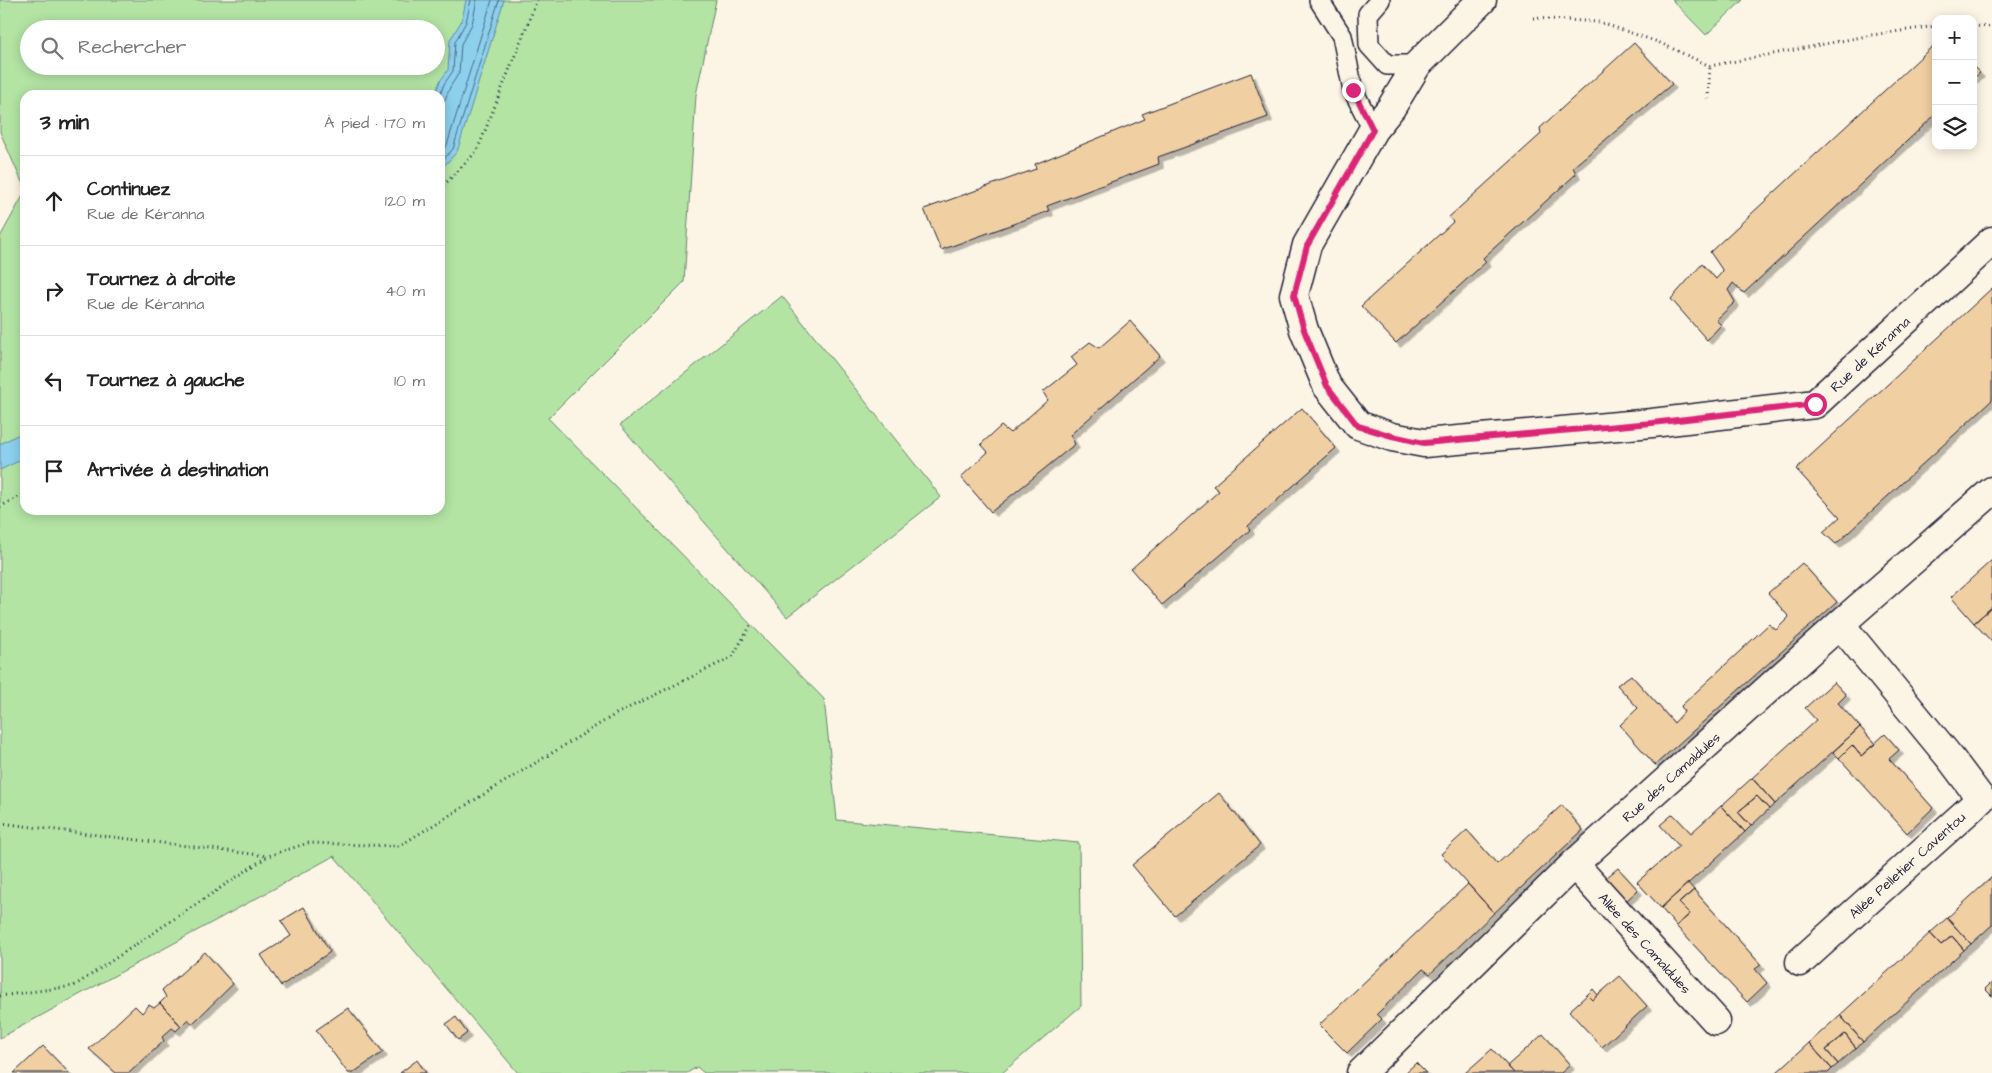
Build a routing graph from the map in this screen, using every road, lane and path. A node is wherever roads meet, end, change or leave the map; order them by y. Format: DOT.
graph roads {
  1 [pos="537,0"];
  2 [pos="1319,0"];
  3 [pos="1380,0"];
  4 [pos="1482,0"];
  5 [pos="1533,18"];
  6 [pos="1977,26"];
  7 [pos="1932,27"];
  8 [pos="1992,28"];
  9 [pos="1417,64"];
  10 [pos="1710,66"];
  11 [pos="1708,99"];
  12 [pos="1373,130"];
  13 [pos="445,184"];
  14 [pos="1992,241"];
  15 [pos="1992,491"];
  16 [pos="20,496"];
  17 [pos="0,507"];
  18 [pos="1840,624"];
  19 [pos="751,625"];
  20 [pos="0,824"];
  21 [pos="268,856"];
  22 [pos="1574,864"];
  23 [pos="1800,962"];
  24 [pos="0,996"];
  25 [pos="1716,1021"];
  26 [pos="1361,1073"];
  1 -- 13 [label="path"];
  2 -- 12 [label="lane"];
  3 -- 9 [label="lane"];
  4 -- 9 [label="street, Rue de Kéranna"];
  5 -- 10 [label="path"];
  6 -- 8 [label="path"];
  7 -- 10 [label="path"];
  9 -- 12 [label="street, Rue de Kéranna"];
  10 -- 11 [label="path"];
  12 -- 14 [label="street, Rue de Kéranna"];
  15 -- 18 [label="street, Rue des Camaldules"];
  16 -- 17 [label="path"];
  18 -- 22 [label="street, Rue des Camaldules"];
  18 -- 23 [label="street, Allée Pelletier Caventou"];
  19 -- 21 [label="path"];
  20 -- 21 [label="path"];
  21 -- 24 [label="path"];
  22 -- 25 [label="street, Allée des Camaldules"];
  22 -- 26 [label="street, Rue des Camaldules"];
}
